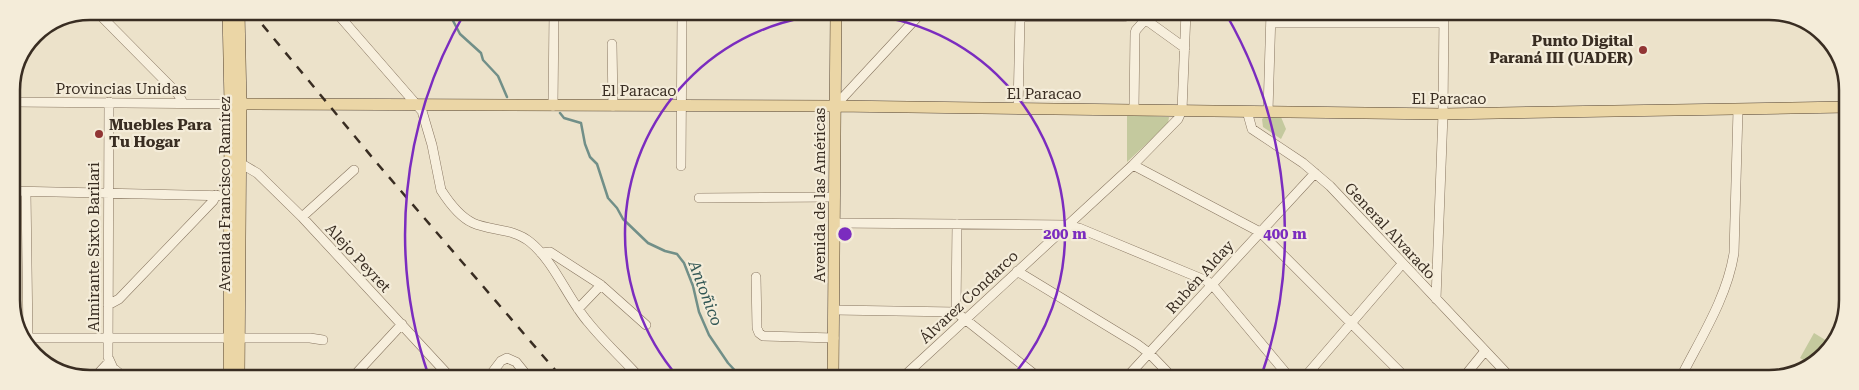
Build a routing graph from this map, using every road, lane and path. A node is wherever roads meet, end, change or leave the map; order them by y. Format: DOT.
graph roads {
  1 [pos="105,20"];
  2 [pos="229,20"];
  3 [pos="239,20"];
  4 [pos="342,20"];
  5 [pos="554,20"];
  6 [pos="682,20"];
  7 [pos="836,20"];
  8 [pos="915,20"];
  9 [pos="1019,20"];
  10 [pos="1145,20"];
  11 [pos="1186,20"];
  12 [pos="1271,23"];
  13 [pos="1444,23"];
  14 [pos="612,44"];
  15 [pos="1185,48"];
  16 [pos="20,102"];
  17 [pos="108,102"];
  18 [pos="184,103"];
  19 [pos="236,104"];
  20 [pos="416,106"];
  21 [pos="553,106"];
  22 [pos="613,106"];
  23 [pos="681,106"];
  24 [pos="835,106"];
  25 [pos="1839,107"];
  26 [pos="1018,109"];
  27 [pos="1134,109"];
  28 [pos="1182,110"];
  29 [pos="1247,110"];
  30 [pos="1738,110"];
  31 [pos="1268,111"];
  32 [pos="1443,114"];
  33 [pos="240,164"];
  34 [pos="1133,165"];
  35 [pos="681,166"];
  36 [pos="354,170"];
  37 [pos="1315,173"];
  38 [pos="20,192"];
  39 [pos="26,192"];
  40 [pos="107,192"];
  41 [pos="216,195"];
  42 [pos="230,196"];
  43 [pos="835,197"];
  44 [pos="699,198"];
  45 [pos="302,217"];
  46 [pos="834,223"];
  47 [pos="957,224"];
  48 [pos="1067,225"];
  49 [pos="1260,232"];
  50 [pos="541,253"];
  51 [pos="1402,264"];
  52 [pos="1017,271"];
  53 [pos="756,277"];
  54 [pos="1211,284"];
  55 [pos="601,285"];
  56 [pos="1436,299"];
  57 [pos="108,306"];
  58 [pos="578,308"];
  59 [pos="834,310"];
  60 [pos="956,312"];
  61 [pos="966,319"];
  62 [pos="402,324"];
  63 [pos="1351,324"];
  64 [pos="646,325"];
  65 [pos="26,329"];
  66 [pos="108,337"];
  67 [pos="31,338"];
  68 [pos="234,338"];
  69 [pos="834,338"];
  70 [pos="323,340"];
  71 [pos="1485,350"];
  72 [pos="1149,353"];
  73 [pos="110,362"];
  74 [pos="102,370"];
  75 [pos="117,370"];
  76 [pos="230,370"];
  77 [pos="238,370"];
  78 [pos="359,370"];
  79 [pos="444,370"];
  80 [pos="494,370"];
  81 [pos="522,370"];
  82 [pos="632,370"];
  83 [pos="833,370"];
  84 [pos="911,370"];
  85 [pos="1029,370"];
  86 [pos="1133,370"];
  87 [pos="1165,370"];
  88 [pos="1283,370"];
  89 [pos="1311,370"];
  90 [pos="1398,370"];
  91 [pos="1469,370"];
  92 [pos="1504,370"];
  93 [pos="1684,370"];
  1 -- 18 [label="street"];
  2 -- 19 [label="main road, Avenida Francisco Ramírez"];
  3 -- 19 [label="main road, Avenida Francisco Ramírez"];
  4 -- 20 [label="street"];
  5 -- 21 [label="street"];
  6 -- 23 [label="street"];
  7 -- 24 [label="main road, Avenida de las Américas"];
  8 -- 24 [label="street"];
  9 -- 26 [label="street"];
  10 -- 15 [label="street"];
  10 -- 27 [label="street"];
  11 -- 15 [label="street"];
  12 -- 13 [label="street"];
  12 -- 31 [label="street"];
  13 -- 32 [label="street"];
  14 -- 22 [label="street"];
  15 -- 28 [label="street"];
  16 -- 17 [label="street, Provincias Unidas"];
  17 -- 18 [label="street, Provincias Unidas"];
  17 -- 40 [label="street, Almirante Sixto Barilari"];
  18 -- 19 [label="street, Provincias Unidas"];
  19 -- 20 [label="main road, El Paracao"];
  19 -- 33 [label="main road, Avenida Francisco Ramírez"];
  19 -- 42 [label="main road, Avenida Francisco Ramírez"];
  20 -- 21 [label="main road, El Paracao"];
  20 -- 50 [label="street"];
  21 -- 22 [label="main road, El Paracao"];
  22 -- 23 [label="main road, El Paracao"];
  23 -- 24 [label="main road, El Paracao"];
  23 -- 35 [label="street"];
  24 -- 26 [label="main road, El Paracao"];
  24 -- 43 [label="main road, Avenida de las Américas"];
  25 -- 30 [label="main road, El Paracao"];
  26 -- 27 [label="main road, El Paracao"];
  27 -- 28 [label="main road, El Paracao"];
  28 -- 29 [label="main road, El Paracao"];
  28 -- 34 [label="street, Álvarez Condarco"];
  29 -- 31 [label="main road, El Paracao"];
  29 -- 37 [label="street, General Alvarado"];
  30 -- 32 [label="main road, El Paracao"];
  30 -- 93 [label="street"];
  31 -- 32 [label="main road, El Paracao"];
  32 -- 56 [label="street"];
  33 -- 45 [label="street, Alejo Peyret"];
  33 -- 68 [label="main road, Avenida Francisco Ramírez"];
  34 -- 48 [label="street, Álvarez Condarco"];
  34 -- 49 [label="street"];
  36 -- 45 [label="street"];
  37 -- 49 [label="street, Rubén Alday"];
  37 -- 51 [label="street, General Alvarado"];
  38 -- 39 [label="street"];
  39 -- 40 [label="street"];
  39 -- 65 [label="street"];
  40 -- 41 [label="street"];
  40 -- 57 [label="street, Almirante Sixto Barilari"];
  41 -- 42 [label="street"];
  41 -- 57 [label="street"];
  42 -- 68 [label="main road, Avenida Francisco Ramírez"];
  43 -- 44 [label="street"];
  43 -- 46 [label="main road, Avenida de las Américas"];
  45 -- 62 [label="street, Alejo Peyret"];
  46 -- 47 [label="street"];
  46 -- 59 [label="main road, Avenida de las Américas"];
  47 -- 48 [label="street"];
  47 -- 60 [label="street"];
  48 -- 52 [label="street, Álvarez Condarco"];
  48 -- 54 [label="street"];
  49 -- 54 [label="street, Rubén Alday"];
  49 -- 63 [label="street"];
  50 -- 55 [label="street"];
  50 -- 58 [label="street"];
  51 -- 56 [label="street, General Alvarado"];
  51 -- 63 [label="street"];
  52 -- 61 [label="street, Álvarez Condarco"];
  52 -- 72 [label="street"];
  53 -- 69 [label="street"];
  54 -- 72 [label="street, Rubén Alday"];
  54 -- 88 [label="street"];
  55 -- 58 [label="street"];
  55 -- 64 [label="street"];
  56 -- 71 [label="street, General Alvarado"];
  57 -- 66 [label="street, Almirante Sixto Barilari"];
  58 -- 82 [label="street"];
  59 -- 60 [label="street"];
  59 -- 69 [label="main road, Avenida de las Américas"];
  60 -- 61 [label="street"];
  61 -- 84 [label="street, Álvarez Condarco"];
  61 -- 85 [label="street"];
  62 -- 78 [label="street"];
  62 -- 79 [label="street, Alejo Peyret"];
  63 -- 89 [label="street"];
  63 -- 90 [label="street"];
  66 -- 67 [label="street"];
  66 -- 68 [label="street"];
  66 -- 73 [label="street, Almirante Sixto Barilari"];
  68 -- 70 [label="street"];
  68 -- 76 [label="main road, Avenida Francisco Ramírez"];
  68 -- 77 [label="main road, Avenida Francisco Ramírez"];
  69 -- 83 [label="main road, Avenida de las Américas"];
  71 -- 91 [label="street"];
  71 -- 92 [label="street, General Alvarado"];
  72 -- 86 [label="street, Rubén Alday"];
  72 -- 87 [label="street"];
  73 -- 74 [label="street"];
  73 -- 75 [label="street"];
  80 -- 81 [label="street"];
}
